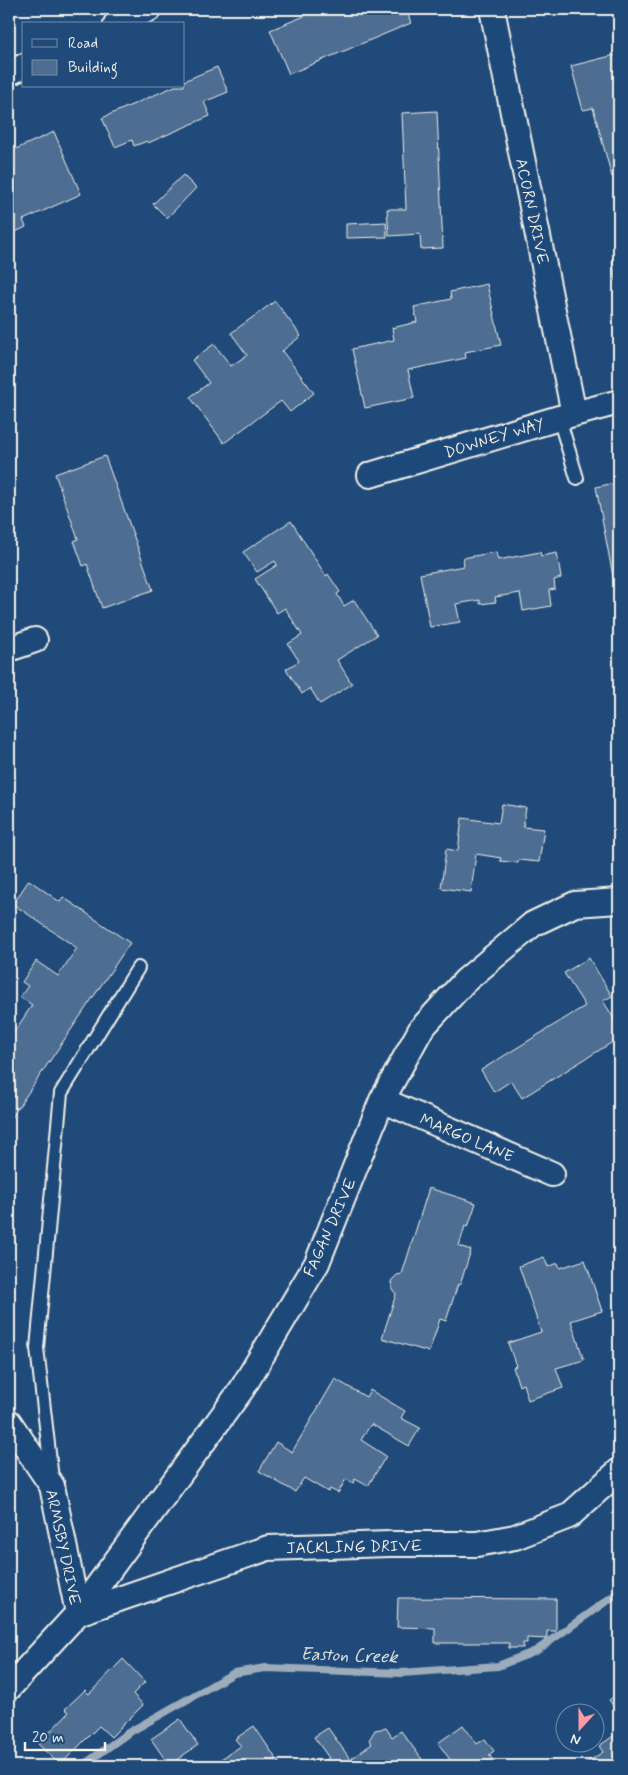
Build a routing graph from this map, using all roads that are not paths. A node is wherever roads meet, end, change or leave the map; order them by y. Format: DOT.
graph roads {
  1 [pos="149,9"];
  2 [pos="492,9"];
  3 [pos="120,22"];
  4 [pos="22,67"];
  5 [pos="9,73"];
  6 [pos="619,402"];
  7 [pos="566,416"];
  8 [pos="370,474"];
  9 [pos="577,478"];
  10 [pos="35,640"];
  11 [pos="9,649"];
  12 [pos="619,901"];
  13 [pos="138,968"];
  14 [pos="382,1100"];
  15 [pos="552,1174"];
  16 [pos="9,1422"];
  17 [pos="619,1471"];
  18 [pos="52,1486"];
  19 [pos="78,1613"];
  20 [pos="9,1688"];
  1 -- 3 [label="street"];
  2 -- 7 [label="street, ACORN DRIVE"];
  4 -- 5 [label="street"];
  6 -- 7 [label="street, DOWNEY WAY"];
  7 -- 8 [label="street, DOWNEY WAY"];
  7 -- 9 [label="lane"];
  10 -- 11 [label="street"];
  12 -- 14 [label="street, FAGAN DRIVE"];
  13 -- 18 [label="lane"];
  14 -- 15 [label="street, MARGO LANE"];
  14 -- 19 [label="street, FAGAN DRIVE"];
  16 -- 18 [label="street, ARMSBY DRIVE"];
  17 -- 19 [label="street, JACKLING DRIVE"];
  18 -- 19 [label="street, ARMSBY DRIVE"];
  19 -- 20 [label="street, ARMSBY DRIVE"];
}
